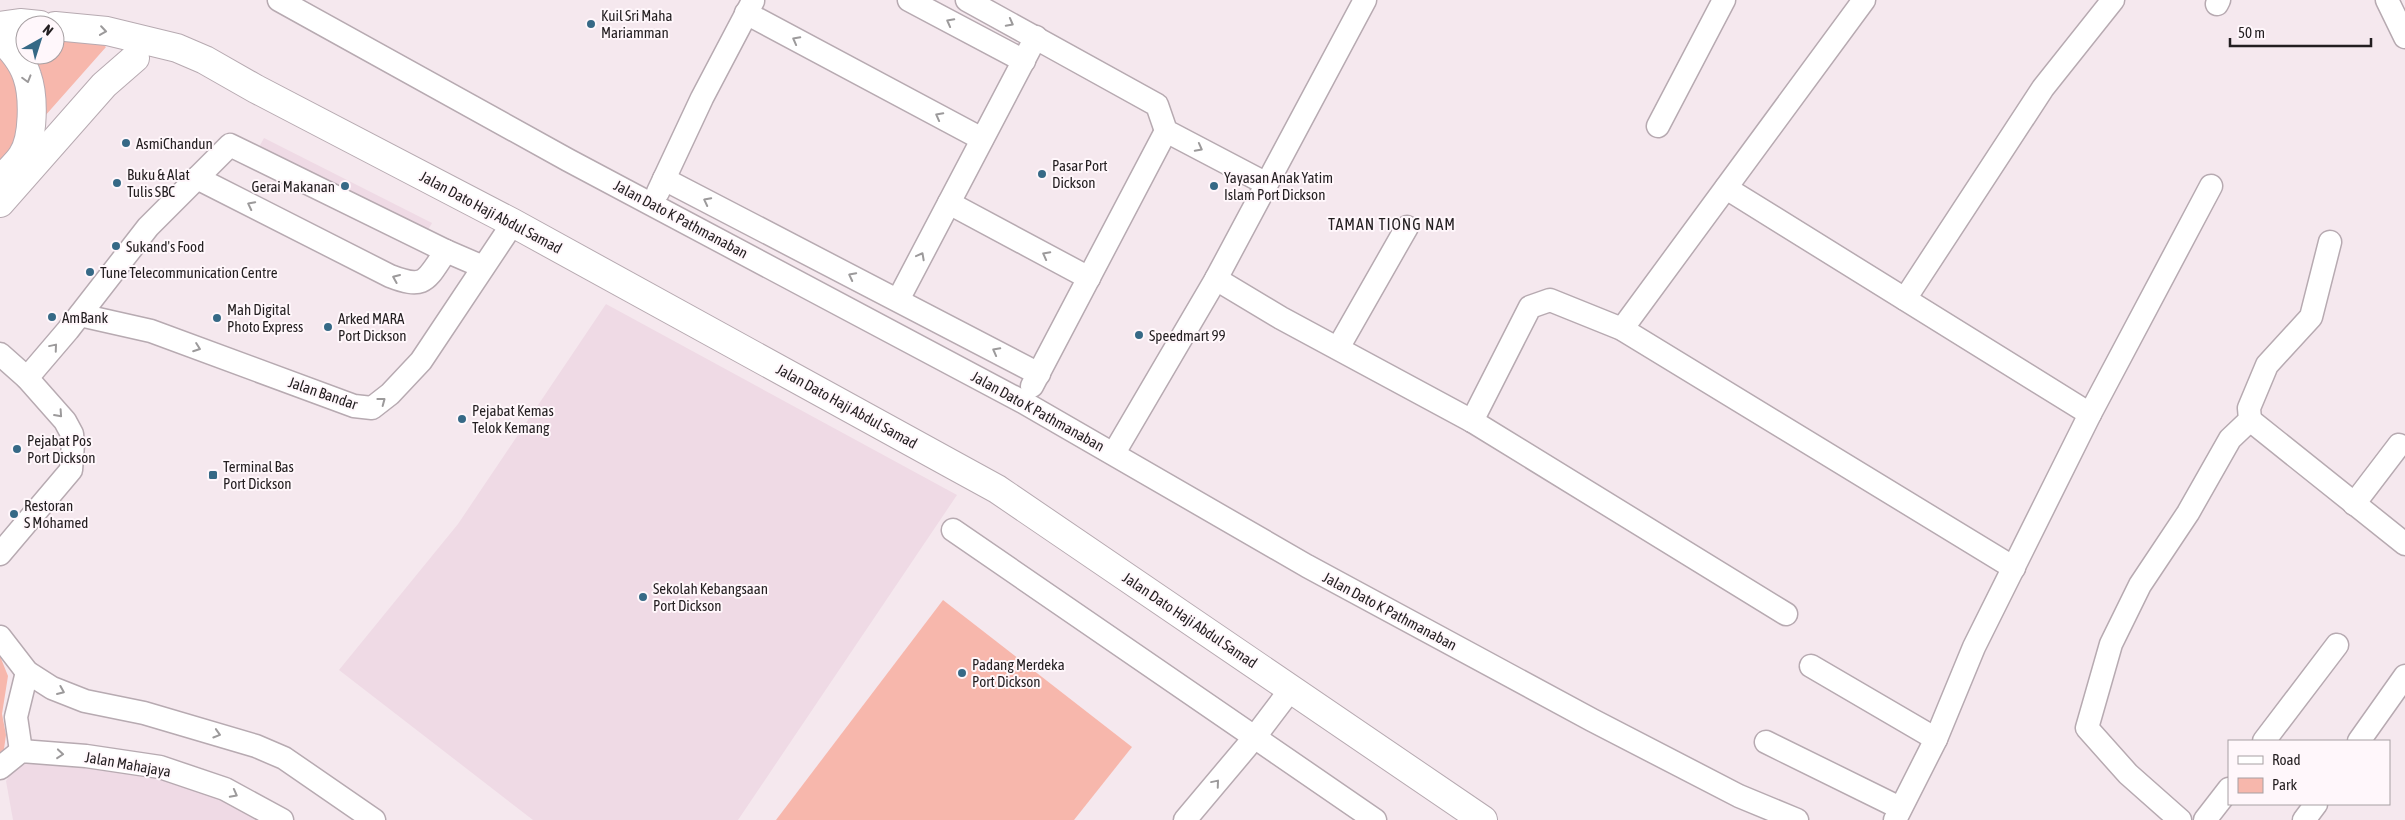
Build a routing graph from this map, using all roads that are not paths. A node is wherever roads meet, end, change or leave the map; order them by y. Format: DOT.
graph roads {
  1 [pos="279,0"];
  2 [pos="909,0"];
  3 [pos="968,0"];
  4 [pos="1365,0"];
  5 [pos="1724,0"];
  6 [pos="1864,0"];
  7 [pos="2113,0"];
  8 [pos="2387,0"];
  9 [pos="750,6"];
  10 [pos="15,24"];
  11 [pos="0,26"];
  12 [pos="65,27"];
  13 [pos="1036,37"];
  14 [pos="2405,37"];
  15 [pos="0,39"];
  16 [pos="177,48"];
  17 [pos="135,58"];
  18 [pos="1024,61"];
  19 [pos="1658,126"];
  20 [pos="1166,131"];
  21 [pos="982,139"];
  22 [pos="23,155"];
  23 [pos="197,178"];
  24 [pos="664,179"];
  25 [pos="0,180"];
  26 [pos="1265,183"];
  27 [pos="2211,186"];
  28 [pos="1726,188"];
  29 [pos="0,203"];
  30 [pos="652,203"];
  31 [pos="949,203"];
  32 [pos="513,223"];
  33 [pos="1408,228"];
  34 [pos="2330,242"];
  35 [pos="446,252"];
  36 [pos="483,267"];
  37 [pos="1089,278"];
  38 [pos="1216,279"];
  39 [pos="1905,299"];
  40 [pos="898,300"];
  41 [pos="80,315"];
  42 [pos="1622,329"];
  43 [pos="1338,348"];
  44 [pos="0,354"];
  45 [pos="1039,374"];
  46 [pos="27,378"];
  47 [pos="1023,402"];
  48 [pos="2090,414"];
  49 [pos="2250,420"];
  50 [pos="1472,421"];
  51 [pos="2399,444"];
  52 [pos="1114,453"];
  53 [pos="2354,504"];
  54 [pos="952,530"];
  55 [pos="2405,544"];
  56 [pos="0,554"];
  57 [pos="2014,568"];
  58 [pos="1786,614"];
  59 [pos="0,637"];
  60 [pos="2337,645"];
  61 [pos="1811,666"];
  62 [pos="26,672"];
  63 [pos="2405,676"];
  64 [pos="1291,689"];
  65 [pos="1254,738"];
  66 [pos="1936,739"];
  67 [pos="2265,740"];
  68 [pos="2361,740"];
  69 [pos="1766,742"];
  70 [pos="21,751"];
  71 [pos="0,768"];
  72 [pos="2228,789"];
  73 [pos="2315,805"];
  74 [pos="1898,814"];
  75 [pos="282,820"];
  76 [pos="374,820"];
  77 [pos="1185,820"];
  78 [pos="1374,820"];
  79 [pos="1483,820"];
  80 [pos="1797,820"];
  81 [pos="2180,820"];
  82 [pos="2205,820"];
  83 [pos="2304,820"];
  1 -- 30 [label="street, Jalan Dato K Pathmanaban"];
  18 -- 2 [label="street, one-way"];
  3 -- 13 [label="street, one-way"];
  4 -- 26 [label="street"];
  5 -- 19 [label="street"];
  6 -- 28 [label="street"];
  7 -- 39 [label="street"];
  8 -- 14 [label="street"];
  21 -- 9 [label="street, one-way"];
  9 -- 24 [label="street"];
  10 -- 11 [label="main road"];
  12 -- 16 [label="main road, Jalan Dato Haji Abdul Samad, one-way"];
  13 -- 18 [label="street"];
  13 -- 20 [label="street"];
  15 -- 22 [label="main road, one-way"];
  16 -- 17 [label="main road"];
  16 -- 32 [label="main road, Jalan Dato Haji Abdul Samad"];
  17 -- 22 [label="main road"];
  17 -- 29 [label="main road"];
  18 -- 21 [label="street"];
  20 -- 26 [label="street, one-way"];
  20 -- 37 [label="street"];
  21 -- 31 [label="street"];
  22 -- 25 [label="main road"];
  23 -- 35 [label="street"];
  35 -- 23 [label="street, one-way"];
  23 -- 41 [label="street"];
  24 -- 30 [label="street"];
  40 -- 24 [label="street, one-way"];
  26 -- 38 [label="street"];
  27 -- 48 [label="street"];
  28 -- 39 [label="street"];
  28 -- 42 [label="street"];
  30 -- 47 [label="street, Jalan Dato K Pathmanaban"];
  37 -- 31 [label="street, one-way"];
  40 -- 31 [label="street, one-way"];
  32 -- 36 [label="street, Jalan Bandar"];
  32 -- 64 [label="main road, Jalan Dato Haji Abdul Samad"];
  33 -- 43 [label="street"];
  34 -- 49 [label="street"];
  35 -- 36 [label="street"];
  41 -- 36 [label="street, Jalan Bandar, one-way"];
  37 -- 45 [label="street"];
  38 -- 43 [label="street"];
  38 -- 52 [label="street"];
  39 -- 48 [label="street"];
  45 -- 40 [label="street, one-way"];
  46 -- 41 [label="street, one-way"];
  42 -- 50 [label="street"];
  42 -- 57 [label="street"];
  43 -- 50 [label="street"];
  44 -- 46 [label="street"];
  45 -- 47 [label="street"];
  46 -- 56 [label="street, one-way"];
  47 -- 52 [label="street, Jalan Dato K Pathmanaban"];
  48 -- 57 [label="street"];
  49 -- 53 [label="street"];
  49 -- 81 [label="street"];
  50 -- 58 [label="street"];
  51 -- 53 [label="street"];
  52 -- 80 [label="street, Jalan Dato K Pathmanaban"];
  53 -- 55 [label="street"];
  54 -- 65 [label="street"];
  57 -- 66 [label="street"];
  59 -- 62 [label="street"];
  60 -- 67 [label="street"];
  61 -- 66 [label="street"];
  62 -- 70 [label="street"];
  62 -- 76 [label="street, one-way"];
  63 -- 68 [label="street"];
  64 -- 65 [label="street"];
  64 -- 79 [label="main road, Jalan Dato Haji Abdul Samad"];
  77 -- 65 [label="street, one-way"];
  65 -- 78 [label="street"];
  66 -- 74 [label="street"];
  69 -- 74 [label="street"];
  70 -- 71 [label="street"];
  70 -- 75 [label="street, Jalan Mahajaya, one-way"];
  72 -- 82 [label="street"];
  73 -- 83 [label="street"];
}
